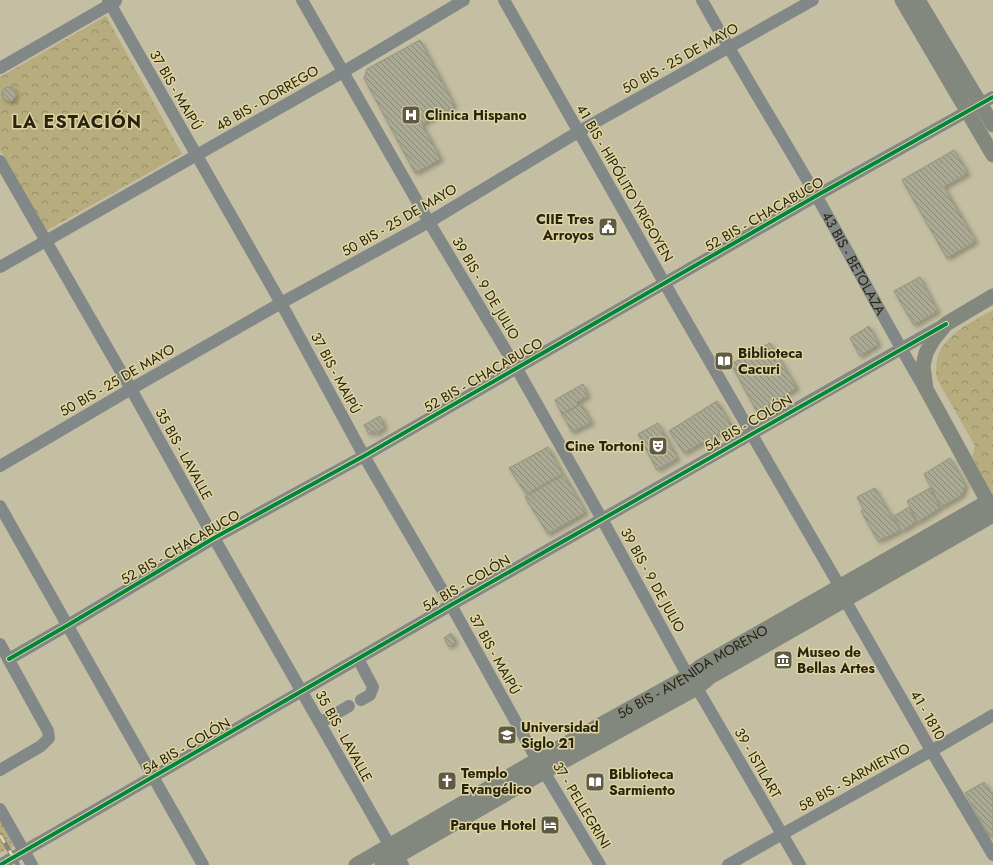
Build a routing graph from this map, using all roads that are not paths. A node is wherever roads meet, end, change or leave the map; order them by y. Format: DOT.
graph roads {
  1 [pos="302,0"];
  2 [pos="464,0"];
  3 [pos="504,0"];
  4 [pos="702,0"];
  5 [pos="813,0"];
  6 [pos="902,0"];
  7 [pos="918,0"];
  8 [pos="112,1"];
  9 [pos="729,48"];
  10 [pos="0,68"];
  11 [pos="343,72"];
  12 [pos="980,104"];
  13 [pos="993,126"];
  14 [pos="578,132"];
  15 [pos="196,155"];
  16 [pos="993,155"];
  17 [pos="0,161"];
  18 [pos="816,196"];
  19 [pos="429,222"];
  20 [pos="46,241"];
  21 [pos="0,267"];
  22 [pos="665,284"];
  23 [pos="993,296"];
  24 [pos="281,303"];
  25 [pos="946,324"];
  26 [pos="901,348"];
  27 [pos="517,369"];
  28 [pos="130,389"];
  29 [pos="926,389"];
  30 [pos="751,434"];
  31 [pos="364,456"];
  32 [pos="0,466"];
  33 [pos="0,506"];
  34 [pos="991,509"];
  35 [pos="602,519"];
  36 [pos="214,538"];
  37 [pos="842,594"];
  38 [pos="450,605"];
  39 [pos="68,625"];
  40 [pos="0,644"];
  41 [pos="9,659"];
  42 [pos="358,659"];
  43 [pos="693,682"];
  44 [pos="302,691"];
  45 [pos="361,700"];
  46 [pos="350,706"];
  47 [pos="993,715"];
  48 [pos="320,723"];
  49 [pos="932,752"];
  50 [pos="541,766"];
  51 [pos="0,770"];
  52 [pos="153,778"];
  53 [pos="0,809"];
  54 [pos="781,834"];
  55 [pos="23,851"];
  56 [pos="993,855"];
  57 [pos="397,856"];
  58 [pos="0,864"];
  59 [pos="32,865"];
  60 [pos="203,865"];
  61 [pos="356,865"];
  62 [pos="382,865"];
  63 [pos="600,865"];
  64 [pos="728,865"];
  65 [pos="800,865"];
  1 -- 11 [label="street, 39 BIS - 9 DE JULIO"];
  2 -- 11 [label="street, 48 BIS - DORREGO"];
  3 -- 14 [label="street, 41 BIS - HIPÓLITO YRIGOYEN"];
  4 -- 9 [label="street, 43 BIS - BETOLAZA"];
  5 -- 9 [label="street, 50 BIS - 25 DE MAYO"];
  6 -- 12 [label="main road"];
  7 -- 12 [label="main road"];
  8 -- 10 [label="street"];
  8 -- 15 [label="street, 37 BIS - MAIPÚ"];
  9 -- 14 [label="street, 50 BIS - 25 DE MAYO"];
  9 -- 18 [label="street, 43 BIS - BETOLAZA"];
  11 -- 15 [label="street, 48 BIS - DORREGO"];
  11 -- 19 [label="street, 39 BIS - 9 DE JULIO"];
  12 -- 13 [label="main road"];
  12 -- 16 [label="main road"];
  12 -- 18 [label="street, 52 BIS - CHACABUCO"];
  14 -- 19 [label="street, 50 BIS - 25 DE MAYO"];
  14 -- 22 [label="street, 41 BIS - HIPÓLITO YRIGOYEN"];
  15 -- 20 [label="street, 48 BIS - DORREGO"];
  15 -- 24 [label="street, 37 BIS - MAIPÚ"];
  17 -- 20 [label="street, 35 BIS - LAVALLE"];
  18 -- 22 [label="street, 52 BIS - CHACABUCO"];
  18 -- 26 [label="street, 43 BIS - BETOLAZA"];
  19 -- 24 [label="street, 50 BIS - 25 DE MAYO"];
  19 -- 27 [label="street, 39 BIS - 9 DE JULIO"];
  20 -- 21 [label="street, 48 BIS - DORREGO"];
  20 -- 28 [label="street, 35 BIS - LAVALLE"];
  22 -- 27 [label="street, 52 BIS - CHACABUCO"];
  22 -- 30 [label="street, 41 BIS - HIPÓLITO YRIGOYEN"];
  23 -- 25 [label="main road, 54 BIS - COLÓN"];
  24 -- 28 [label="street, 50 BIS - 25 DE MAYO"];
  24 -- 31 [label="street, 37 BIS - MAIPÚ"];
  25 -- 26 [label="street, 54 BIS - COLÓN"];
  25 -- 29 [label="main road"];
  26 -- 29 [label="street, 43 BIS - BETOLAZA"];
  26 -- 30 [label="street, 54 BIS - COLÓN"];
  27 -- 31 [label="street, 52 BIS - CHACABUCO"];
  27 -- 35 [label="street, 39 BIS - 9 DE JULIO"];
  28 -- 32 [label="street, 50 BIS - 25 DE MAYO"];
  28 -- 36 [label="street, 35 BIS - LAVALLE"];
  29 -- 34 [label="main road, 43 BIS - BETOLAZA"];
  30 -- 35 [label="street, 54 BIS - COLÓN"];
  30 -- 37 [label="street, 41 BIS - HIPÓLITO YRIGOYEN"];
  31 -- 36 [label="street, 52 BIS - CHACABUCO"];
  31 -- 38 [label="street, 37 BIS - MAIPÚ"];
  33 -- 39 [label="street"];
  34 -- 37 [label="main road, 56 BIS - AVENIDA MORENO"];
  35 -- 38 [label="street, 54 BIS - COLÓN"];
  35 -- 43 [label="street, 39 BIS - 9 DE JULIO"];
  36 -- 39 [label="street, 52 BIS - CHACABUCO"];
  36 -- 44 [label="street, 35 BIS - LAVALLE"];
  37 -- 43 [label="main road, 56 BIS - AVENIDA MORENO"];
  37 -- 49 [label="street, 41 - 1810"];
  38 -- 42 [label="street, 54 BIS - COLÓN"];
  38 -- 50 [label="street, 37 BIS - MAIPÚ"];
  39 -- 41 [label="street, 52 BIS - CHACABUCO"];
  39 -- 52 [label="street"];
  40 -- 41 [label="street"];
  41 -- 51 [label="street"];
  42 -- 44 [label="street, 54 BIS - COLÓN"];
  42 -- 45 [label="street"];
  43 -- 50 [label="main road, 56 BIS - AVENIDA MORENO"];
  43 -- 54 [label="street, 39 - ISTILART"];
  44 -- 48 [label="street, 35 BIS - LAVALLE"];
  44 -- 52 [label="street, 54 BIS - COLÓN"];
  46 -- 48 [label="street"];
  47 -- 49 [label="street, 58 BIS - SARMIENTO"];
  48 -- 57 [label="street, 35 BIS - LAVALLE"];
  49 -- 54 [label="street, 58 BIS - SARMIENTO"];
  49 -- 56 [label="street, 41 - 1810"];
  50 -- 57 [label="main road, 56 BIS - AVENIDA MORENO"];
  50 -- 63 [label="street, 37 - PELLEGRINI"];
  52 -- 55 [label="street, 54 BIS - COLÓN"];
  52 -- 60 [label="street"];
  53 -- 55 [label="street"];
  54 -- 64 [label="street, 58 BIS - SARMIENTO"];
  54 -- 65 [label="street, 39 - ISTILART"];
  55 -- 58 [label="street, 54 BIS - COLÓN"];
  55 -- 59 [label="street"];
  57 -- 61 [label="main road, 56 BIS - AVENIDA MORENO"];
  57 -- 62 [label="main road, 56 BIS - AVENIDA MORENO"];
}
